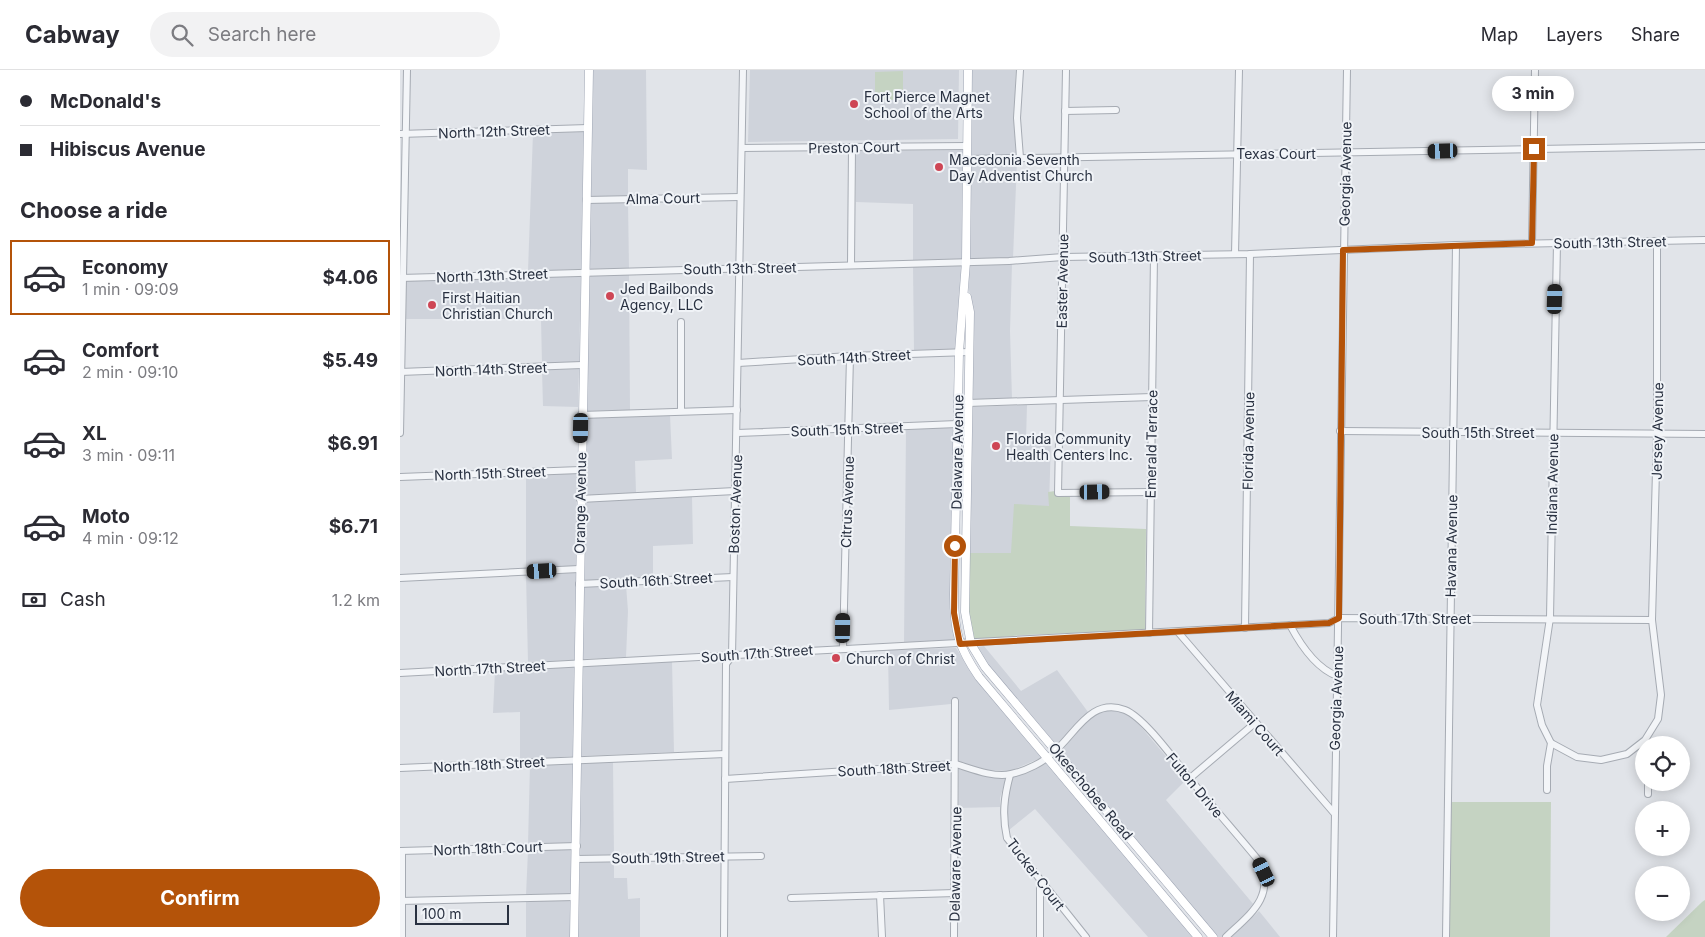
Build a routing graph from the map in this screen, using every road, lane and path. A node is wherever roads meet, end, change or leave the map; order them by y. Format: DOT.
graph roads {
  1 [pos="406,70"];
  2 [pos="588,70"];
  3 [pos="743,70"];
  4 [pos="968,70"];
  5 [pos="1020,70"];
  6 [pos="1066,70"];
  7 [pos="1240,70"];
  8 [pos="1348,70"];
  9 [pos="1535,70"];
  10 [pos="1065,110"];
  11 [pos="1116,110"];
  12 [pos="588,128"];
  13 [pos="403,134"];
  14 [pos="967,146"];
  15 [pos="1705,146"];
  16 [pos="852,147"];
  17 [pos="742,148"];
  18 [pos="1534,149"];
  19 [pos="1238,153"];
  20 [pos="1346,153"];
  21 [pos="1064,157"];
  22 [pos="1020,158"];
  23 [pos="967,159"];
  24 [pos="740,197"];
  25 [pos="586,200"];
  26 [pos="1705,240"];
  27 [pos="1657,241"];
  28 [pos="1532,243"];
  29 [pos="1557,243"];
  30 [pos="1456,245"];
  31 [pos="1343,250"];
  32 [pos="1235,254"];
  33 [pos="1250,254"];
  34 [pos="1154,255"];
  35 [pos="1063,257"];
  36 [pos="966,262"];
  37 [pos="851,266"];
  38 [pos="740,268"];
  39 [pos="585,272"];
  40 [pos="401,278"];
  41 [pos="965,290"];
  42 [pos="681,322"];
  43 [pos="959,352"];
  44 [pos="969,352"];
  45 [pos="850,356"];
  46 [pos="738,364"];
  47 [pos="582,365"];
  48 [pos="401,372"];
  49 [pos="1152,396"];
  50 [pos="1059,401"];
  51 [pos="968,403"];
  52 [pos="737,410"];
  53 [pos="681,411"];
  54 [pos="581,415"];
  55 [pos="957,424"];
  56 [pos="849,429"];
  57 [pos="1340,431"];
  58 [pos="1452,432"];
  59 [pos="1554,432"];
  60 [pos="400,433"];
  61 [pos="737,433"];
  62 [pos="1657,433"];
  63 [pos="1705,434"];
  64 [pos="580,470"];
  65 [pos="400,477"];
  66 [pos="735,491"];
  67 [pos="1150,492"];
  68 [pos="580,499"];
  69 [pos="580,569"];
  70 [pos="733,577"];
  71 [pos="400,578"];
  72 [pos="579,584"];
  73 [pos="1339,618"];
  74 [pos="1450,618"];
  75 [pos="1550,618"];
  76 [pos="1652,620"];
  77 [pos="1290,625"];
  78 [pos="1245,628"];
  79 [pos="1178,632"];
  80 [pos="1149,633"];
  81 [pos="960,644"];
  82 [pos="971,644"];
  83 [pos="843,648"];
  84 [pos="732,656"];
  85 [pos="580,663"];
  86 [pos="400,673"];
  87 [pos="1337,676"];
  88 [pos="955,701"];
  89 [pos="1255,723"];
  90 [pos="1648,736"];
  91 [pos="1552,743"];
  92 [pos="1635,749"];
  93 [pos="1056,750"];
  94 [pos="725,754"];
  95 [pos="1048,757"];
  96 [pos="578,759"];
  97 [pos="956,764"];
  98 [pos="400,768"];
  99 [pos="1010,775"];
  100 [pos="1189,778"];
  101 [pos="725,779"];
  102 [pos="1547,790"];
  103 [pos="1334,813"];
  104 [pos="576,846"];
  105 [pos="401,851"];
  106 [pos="724,856"];
  107 [pos="760,856"];
  108 [pos="576,859"];
  109 [pos="1040,882"];
  110 [pos="955,893"];
  111 [pos="880,895"];
  112 [pos="575,897"];
  113 [pos="791,898"];
  114 [pos="401,901"];
  115 [pos="402,937"];
  116 [pos="574,937"];
  117 [pos="724,937"];
  118 [pos="882,937"];
  119 [pos="954,937"];
  120 [pos="1040,937"];
  121 [pos="1086,937"];
  122 [pos="1198,937"];
  123 [pos="1213,937"];
  124 [pos="1226,937"];
  125 [pos="1333,937"];
  126 [pos="1446,937"];
  1 -- 13 [label="street"];
  2 -- 12 [label="main road, Orange Avenue"];
  3 -- 17 [label="street, Boston Avenue"];
  4 -- 14 [label="main road, Delaware Avenue"];
  5 -- 22 [label="street"];
  6 -- 10 [label="street, Easter Avenue"];
  7 -- 19 [label="street"];
  8 -- 20 [label="street, Georgia Avenue"];
  9 -- 18 [label="street"];
  10 -- 11 [label="street"];
  10 -- 21 [label="street, Easter Avenue"];
  12 -- 13 [label="street, North 12th Street"];
  12 -- 25 [label="main road, Orange Avenue"];
  13 -- 40 [label="street"];
  14 -- 16 [label="street, Preston Court"];
  14 -- 23 [label="main road, Delaware Avenue"];
  15 -- 18 [label="street, Texas Court"];
  16 -- 17 [label="street, Preston Court"];
  16 -- 37 [label="street"];
  17 -- 24 [label="street, Boston Avenue"];
  18 -- 20 [label="street, Texas Court"];
  18 -- 28 [label="street"];
  19 -- 20 [label="street, Texas Court"];
  19 -- 21 [label="street, Texas Court"];
  19 -- 32 [label="street"];
  20 -- 31 [label="street, Georgia Avenue"];
  21 -- 22 [label="street, Texas Court"];
  21 -- 35 [label="street, Easter Avenue"];
  22 -- 23 [label="street, Texas Court"];
  23 -- 36 [label="main road, Delaware Avenue"];
  24 -- 25 [label="street, Alma Court"];
  24 -- 38 [label="street, Boston Avenue"];
  25 -- 39 [label="main road, Orange Avenue"];
  26 -- 27 [label="street, South 13th Street"];
  27 -- 29 [label="street, South 13th Street"];
  27 -- 62 [label="street, Jersey Avenue"];
  28 -- 29 [label="street, South 13th Street"];
  28 -- 30 [label="street, South 13th Street"];
  29 -- 59 [label="street, Indiana Avenue"];
  30 -- 31 [label="street, South 13th Street"];
  30 -- 58 [label="street, Havana Avenue"];
  31 -- 33 [label="street, South 13th Street"];
  31 -- 57 [label="street, Georgia Avenue"];
  32 -- 33 [label="street, South 13th Street"];
  32 -- 34 [label="street, South 13th Street"];
  33 -- 78 [label="street, Florida Avenue"];
  34 -- 35 [label="street, South 13th Street"];
  34 -- 49 [label="street, Emerald Terrace"];
  35 -- 36 [label="street, South 13th Street"];
  35 -- 50 [label="street, Easter Avenue"];
  36 -- 37 [label="street, South 13th Street"];
  36 -- 41 [label="main road, Delaware Avenue"];
  37 -- 38 [label="street, South 13th Street"];
  38 -- 39 [label="street, South 13th Street"];
  38 -- 46 [label="street, Boston Avenue"];
  39 -- 40 [label="street, North 13th Street"];
  39 -- 47 [label="main road, Orange Avenue"];
  40 -- 48 [label="street"];
  41 -- 43 [label="main road, Delaware Avenue"];
  41 -- 44 [label="main road, Delaware Avenue"];
  42 -- 53 [label="street"];
  43 -- 44 [label="street, South 14th Street"];
  43 -- 45 [label="street, South 14th Street"];
  43 -- 55 [label="main road, Delaware Avenue"];
  44 -- 51 [label="main road, Delaware Avenue"];
  45 -- 46 [label="street, South 14th Street"];
  45 -- 56 [label="street, Citrus Avenue"];
  46 -- 52 [label="street, Boston Avenue"];
  47 -- 48 [label="street, North 14th Street"];
  47 -- 54 [label="main road, Orange Avenue"];
  48 -- 60 [label="street"];
  49 -- 50 [label="street"];
  49 -- 67 [label="street, Emerald Terrace"];
  50 -- 51 [label="street"];
  50 -- 67 [label="street, Easter Avenue"];
  51 -- 82 [label="main road, Delaware Avenue"];
  52 -- 53 [label="street"];
  52 -- 61 [label="street, Boston Avenue"];
  53 -- 54 [label="street"];
  54 -- 64 [label="main road, Orange Avenue"];
  55 -- 56 [label="street, South 15th Street"];
  55 -- 81 [label="main road, Delaware Avenue"];
  56 -- 61 [label="street, South 15th Street"];
  56 -- 83 [label="street, Citrus Avenue"];
  57 -- 58 [label="street, South 15th Street"];
  57 -- 73 [label="street, Georgia Avenue"];
  58 -- 59 [label="street, South 15th Street"];
  58 -- 74 [label="street, Havana Avenue"];
  59 -- 62 [label="street, South 15th Street"];
  59 -- 75 [label="street, Indiana Avenue"];
  61 -- 66 [label="street, Boston Avenue"];
  62 -- 63 [label="street, South 15th Street"];
  62 -- 76 [label="street, Jersey Avenue"];
  64 -- 65 [label="street, North 15th Street"];
  64 -- 68 [label="main road, Orange Avenue"];
  66 -- 68 [label="street"];
  66 -- 70 [label="street, Boston Avenue"];
  67 -- 80 [label="street, Emerald Terrace"];
  68 -- 69 [label="main road, Orange Avenue"];
  69 -- 71 [label="street"];
  69 -- 72 [label="main road, Orange Avenue"];
  70 -- 72 [label="street, South 16th Street"];
  70 -- 84 [label="street, Boston Avenue"];
  72 -- 85 [label="main road, Orange Avenue"];
  73 -- 74 [label="street, South 17th Street"];
  73 -- 77 [label="street, South 17th Street"];
  73 -- 87 [label="street, Georgia Avenue"];
  74 -- 75 [label="street, South 17th Street"];
  74 -- 126 [label="street, Havana Avenue"];
  75 -- 76 [label="street, South 17th Street"];
  75 -- 91 [label="street, Indiana Avenue"];
  76 -- 90 [label="street"];
  77 -- 78 [label="street, South 17th Street"];
  77 -- 87 [label="street"];
  78 -- 79 [label="street, South 17th Street"];
  79 -- 80 [label="street, South 17th Street"];
  79 -- 89 [label="street, Miami Court"];
  80 -- 82 [label="street, South 17th Street"];
  81 -- 82 [label="street, South 17th Street"];
  81 -- 83 [label="street, South 17th Street"];
  81 -- 95 [label="main road, Okeechobee Road"];
  82 -- 93 [label="main road, Okeechobee Road"];
  83 -- 84 [label="street, South 17th Street"];
  84 -- 85 [label="street, South 17th Street"];
  84 -- 94 [label="street, Boston Avenue"];
  85 -- 86 [label="street, North 17th Street"];
  85 -- 96 [label="main road, Orange Avenue"];
  87 -- 103 [label="street, Georgia Avenue"];
  88 -- 97 [label="street, Delaware Avenue"];
  89 -- 100 [label="street"];
  89 -- 103 [label="street, Miami Court"];
  91 -- 92 [label="street"];
  91 -- 102 [label="street"];
  93 -- 95 [label="street, South 18th Street"];
  93 -- 100 [label="street, Fulton Drive"];
  93 -- 123 [label="main road, Okeechobee Road"];
  94 -- 96 [label="street"];
  94 -- 101 [label="street, Boston Avenue"];
  95 -- 99 [label="street, South 18th Street"];
  95 -- 122 [label="main road, Okeechobee Road"];
  96 -- 98 [label="street, North 18th Street"];
  96 -- 104 [label="main road, Orange Avenue"];
  97 -- 99 [label="street, South 18th Street"];
  97 -- 101 [label="street, South 18th Street"];
  97 -- 110 [label="street, Delaware Avenue"];
  99 -- 109 [label="street, Tucker Court"];
  100 -- 124 [label="street, Fulton Drive"];
  101 -- 106 [label="street, Boston Avenue"];
  103 -- 125 [label="street, Georgia Avenue"];
  104 -- 105 [label="street, North 18th Court"];
  104 -- 108 [label="main road, Orange Avenue"];
  105 -- 114 [label="street"];
  106 -- 107 [label="street, South 19th Street"];
  106 -- 108 [label="street, South 19th Street"];
  106 -- 117 [label="street, Boston Avenue"];
  108 -- 112 [label="main road, Orange Avenue"];
  109 -- 120 [label="street"];
  109 -- 121 [label="street, Tucker Court"];
  110 -- 111 [label="street"];
  110 -- 119 [label="street, Delaware Avenue"];
  111 -- 113 [label="street"];
  111 -- 118 [label="street"];
  112 -- 114 [label="street"];
  112 -- 116 [label="main road, Orange Avenue"];
  114 -- 115 [label="street"];
}
